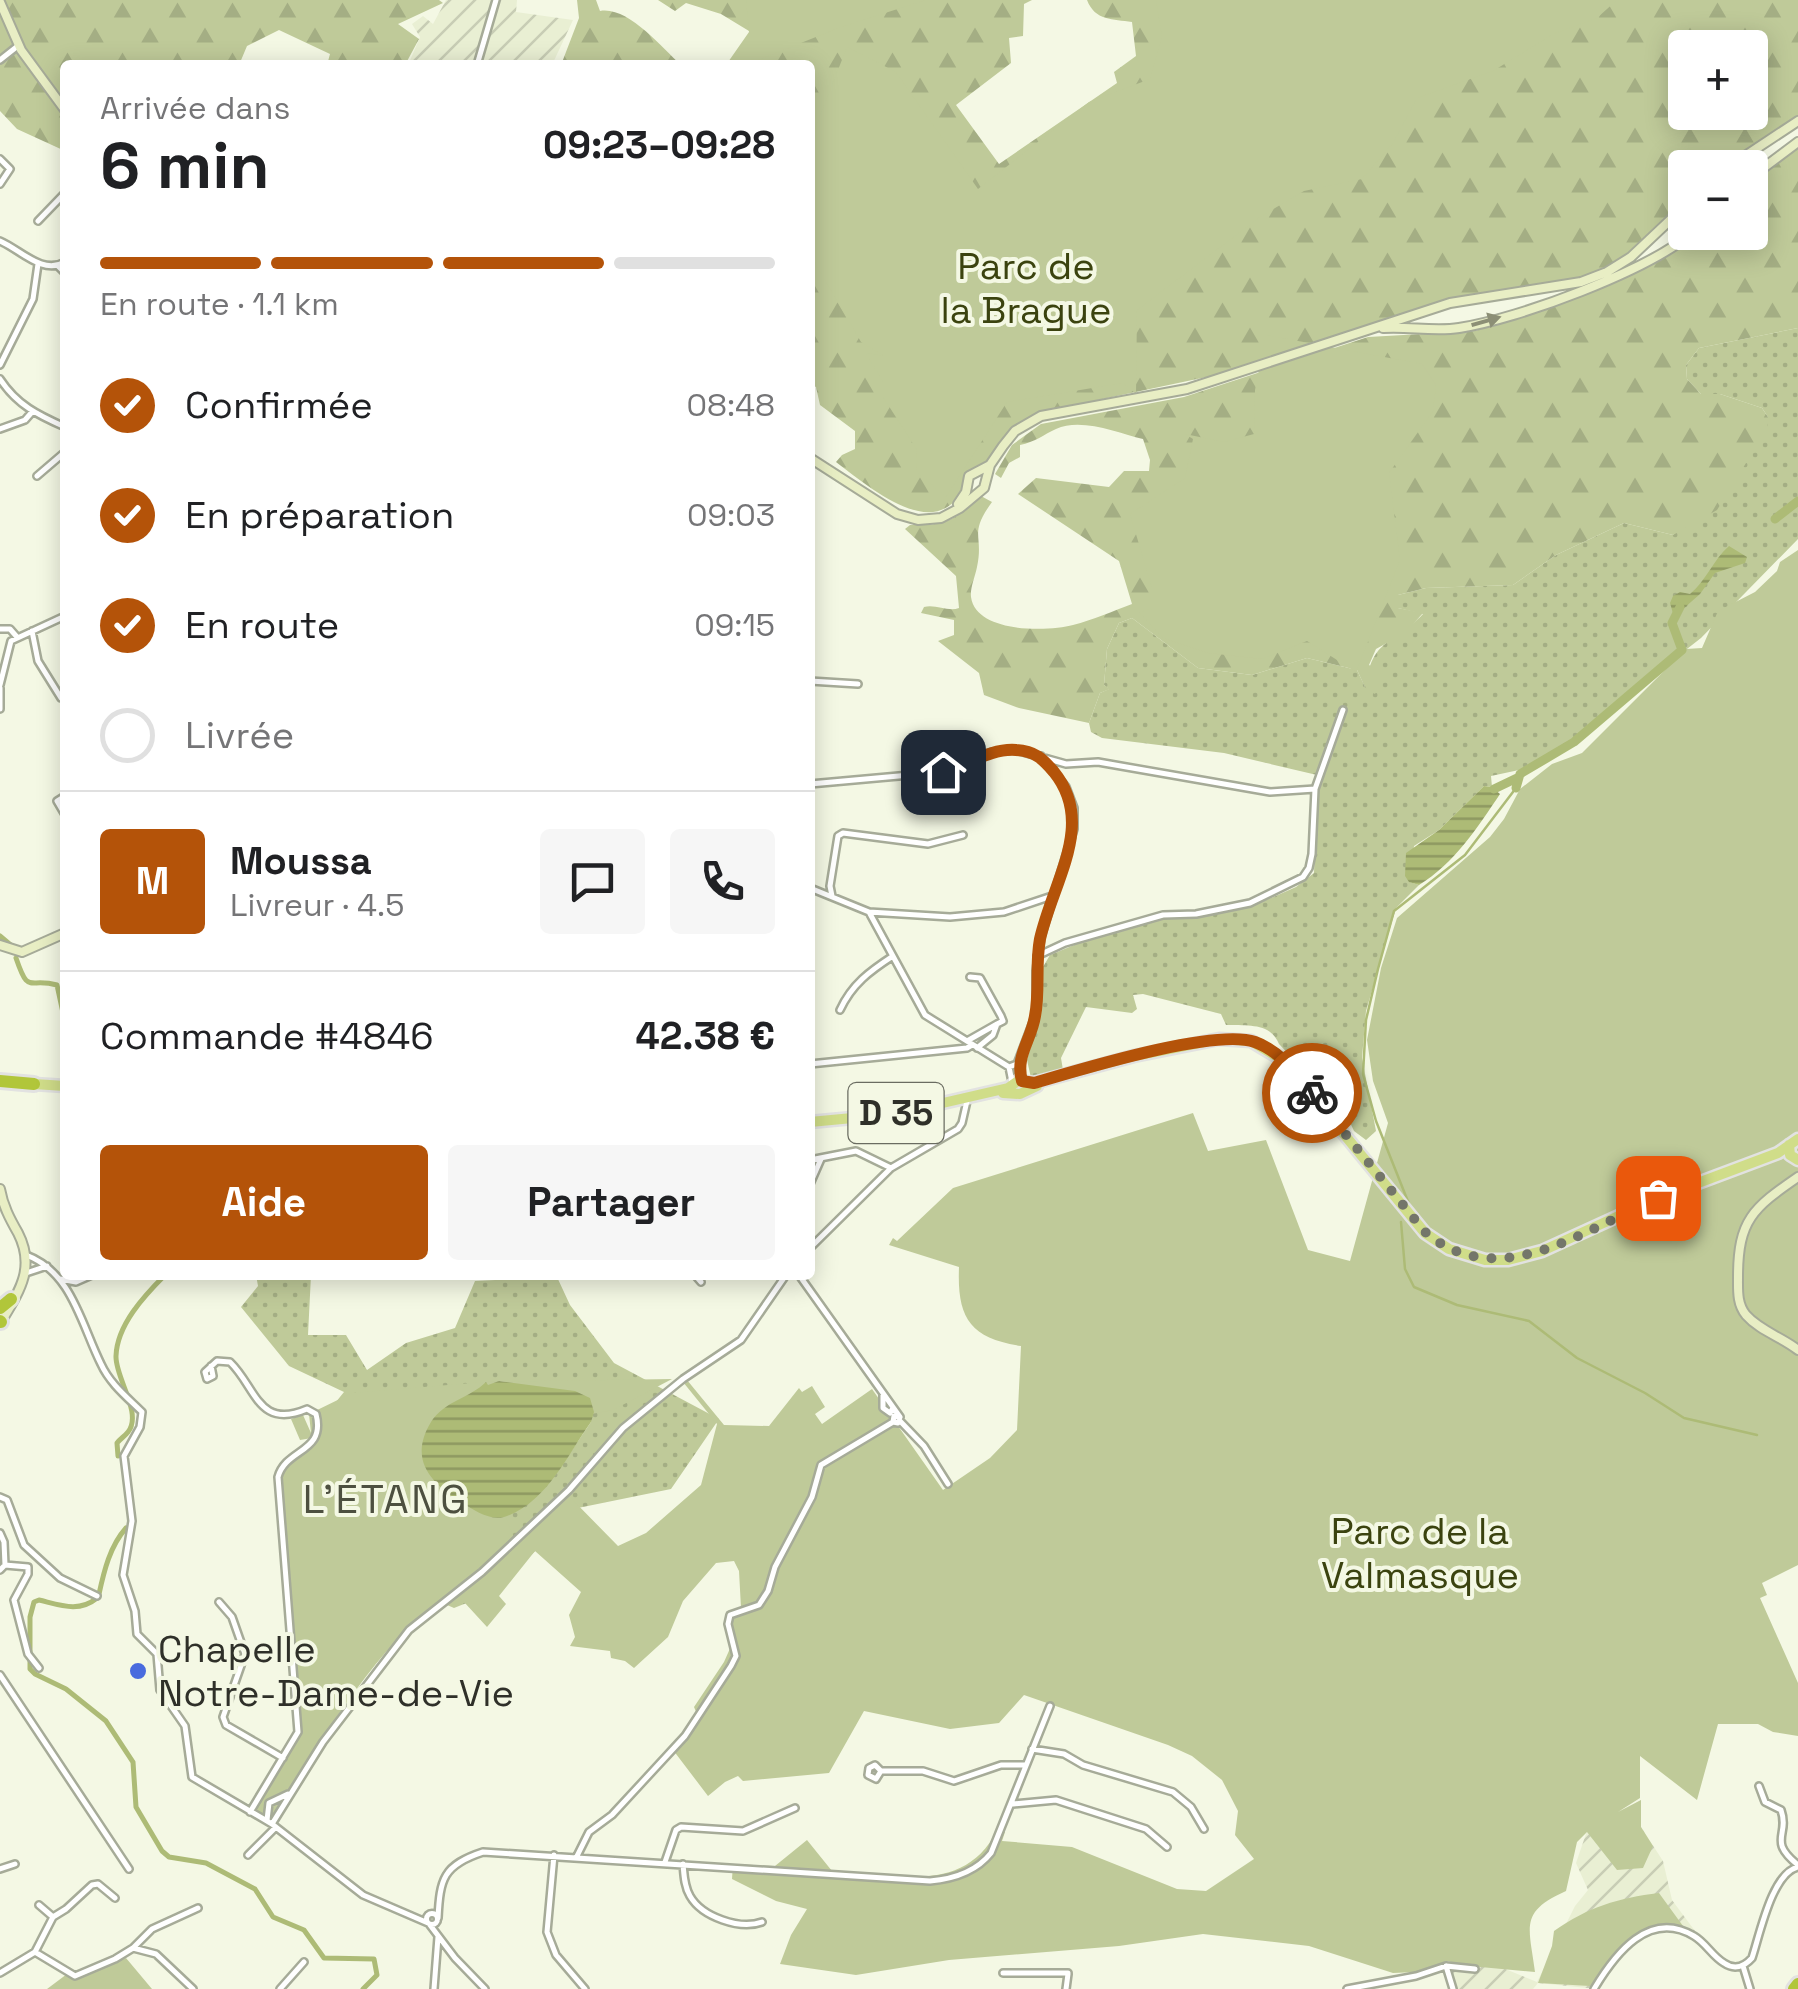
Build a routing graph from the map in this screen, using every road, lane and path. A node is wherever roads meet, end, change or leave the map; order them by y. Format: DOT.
graph roads {
  1 [pos="496,0"];
  2 [pos="0,2"];
  3 [pos="19,46"];
  4 [pos="0,60"];
  5 [pos="477,60"];
  6 [pos="60,103"];
  7 [pos="1798,121"];
  8 [pos="1798,142"];
  9 [pos="1754,150"];
  10 [pos="0,159"];
  11 [pos="1768,164"];
  12 [pos="0,184"];
  13 [pos="60,198"];
  14 [pos="38,221"];
  15 [pos="1668,223"];
  16 [pos="0,240"];
  17 [pos="1668,249"];
  18 [pos="38,264"];
  19 [pos="58,266"];
  20 [pos="1512,293"];
  21 [pos="1426,310"];
  22 [pos="1518,312"];
  23 [pos="1428,330"];
  24 [pos="1359,334"];
  25 [pos="0,365"];
  26 [pos="0,379"];
  27 [pos="32,412"];
  28 [pos="60,425"];
  29 [pos="0,430"];
  30 [pos="60,456"];
  31 [pos="815,458"];
  32 [pos="815,458"];
  33 [pos="37,476"];
  34 [pos="982,476"];
  35 [pos="967,486"];
  36 [pos="976,492"];
  37 [pos="60,618"];
  38 [pos="0,630"];
  39 [pos="32,631"];
  40 [pos="17,636"];
  41 [pos="815,681"];
  42 [pos="858,684"];
  43 [pos="0,686"];
  44 [pos="60,696"];
  45 [pos="0,709"];
  46 [pos="1343,710"];
  47 [pos="1040,756"];
  48 [pos="815,784"];
  49 [pos="1314,789"];
  50 [pos="963,835"];
  51 [pos="815,890"];
  52 [pos="832,896"];
  53 [pos="1052,896"];
  54 [pos="870,912"];
  55 [pos="60,936"];
  56 [pos="0,944"];
  57 [pos="893,956"];
  58 [pos="1037,956"];
  59 [pos="970,977"];
  60 [pos="840,1010"];
  61 [pos="997,1024"];
  62 [pos="972,1045"];
  63 [pos="815,1063"];
  64 [pos="1017,1064"];
  65 [pos="1008,1067"];
  66 [pos="0,1084"];
  67 [pos="34,1084"];
  68 [pos="60,1086"];
  69 [pos="1018,1086"];
  70 [pos="962,1102"];
  71 [pos="815,1123"];
  72 [pos="815,1124"];
  73 [pos="1795,1154"];
  74 [pos="822,1159"];
  75 [pos="815,1160"];
  76 [pos="891,1168"];
  77 [pos="815,1174"];
  78 [pos="1797,1176"];
  79 [pos="0,1189"];
  80 [pos="0,1205"];
  81 [pos="815,1243"];
  82 [pos="25,1255"];
  83 [pos="47,1266"];
  84 [pos="24,1273"];
  85 [pos="60,1279"];
  86 [pos="61,1280"];
  87 [pos="81,1280"];
  88 [pos="783,1280"];
  89 [pos="803,1280"];
  90 [pos="5,1303"];
  91 [pos="0,1320"];
  92 [pos="1798,1350"];
  93 [pos="211,1366"];
  94 [pos="895,1417"];
  95 [pos="948,1484"];
  96 [pos="0,1497"];
  97 [pos="0,1534"];
  98 [pos="2,1568"];
  99 [pos="97,1596"];
  100 [pos="219,1602"];
  101 [pos="39,1668"];
  102 [pos="0,1676"];
  103 [pos="1050,1706"];
  104 [pos="1032,1750"];
  105 [pos="283,1758"];
  106 [pos="1026,1766"];
  107 [pos="881,1771"];
  108 [pos="1759,1786"];
  109 [pos="291,1793"];
  110 [pos="1013,1804"];
  111 [pos="795,1808"];
  112 [pos="250,1812"];
  113 [pos="272,1824"];
  114 [pos="1204,1829"];
  115 [pos="1166,1848"];
  116 [pos="248,1855"];
  117 [pos="554,1855"];
  118 [pos="577,1856"];
  119 [pos="665,1862"];
  120 [pos="15,1864"];
  121 [pos="683,1864"];
  122 [pos="1798,1866"];
  123 [pos="0,1869"];
  124 [pos="129,1869"];
  125 [pos="115,1898"];
  126 [pos="39,1905"];
  127 [pos="198,1908"];
  128 [pos="53,1916"];
  129 [pos="432,1920"];
  130 [pos="762,1922"];
  131 [pos="437,1938"];
  132 [pos="133,1948"];
  133 [pos="35,1952"];
  134 [pos="304,1962"];
  135 [pos="1446,1966"];
  136 [pos="1743,1966"];
  137 [pos="1476,1970"];
  138 [pos="1003,1973"];
  139 [pos="0,1974"];
  140 [pos="1359,1988"];
  141 [pos="193,1989"];
  142 [pos="280,1989"];
  143 [pos="434,1989"];
  144 [pos="486,1989"];
  145 [pos="585,1989"];
  146 [pos="1066,1989"];
  147 [pos="1348,1989"];
  148 [pos="1453,1989"];
  149 [pos="1594,1989"];
  150 [pos="1750,1989"];
  1 -- 5 [label="street"];
  2 -- 3 [label="main road"];
  3 -- 4 [label="street"];
  3 -- 6 [label="main road"];
  7 -- 9 [label="main road"];
  8 -- 11 [label="main road"];
  10 -- 12 [label="street"];
  13 -- 14 [label="street"];
  15 -- 20 [label="main road"];
  16 -- 18 [label="street"];
  17 -- 22 [label="main road"];
  18 -- 19 [label="street"];
  18 -- 25 [label="street"];
  20 -- 21 [label="main road"];
  20 -- 22 [label="main road"];
  21 -- 23 [label="main road"];
  21 -- 24 [label="main road"];
  23 -- 22 [label="main road, one-way"];
  23 -- 24 [label="main road"];
  24 -- 34 [label="main road"];
  26 -- 27 [label="street"];
  27 -- 28 [label="street"];
  27 -- 29 [label="street"];
  30 -- 33 [label="street"];
  31 -- 35 [label="main road"];
  32 -- 36 [label="main road"];
  34 -- 35 [label="main road"];
  34 -- 36 [label="main road"];
  35 -- 36 [label="main road"];
  37 -- 39 [label="street"];
  38 -- 40 [label="street"];
  39 -- 40 [label="street"];
  39 -- 44 [label="street"];
  40 -- 43 [label="street"];
  41 -- 42 [label="street"];
  43 -- 45 [label="street"];
  46 -- 49 [label="street"];
  47 -- 48 [label="street"];
  47 -- 49 [label="street"];
  47 -- 53 [label="street"];
  49 -- 58 [label="street"];
  50 -- 52 [label="street"];
  51 -- 52 [label="street"];
  52 -- 54 [label="street"];
  53 -- 54 [label="street"];
  53 -- 58 [label="street"];
  54 -- 57 [label="street"];
  55 -- 56 [label="main road"];
  57 -- 60 [label="street"];
  57 -- 62 [label="street"];
  58 -- 64 [label="street"];
  59 -- 61 [label="street"];
  61 -- 62 [label="street"];
  61 -- 62 [label="street"];
  62 -- 63 [label="street"];
  62 -- 65 [label="street"];
  64 -- 65 [label="street"];
  64 -- 69 [label="street"];
  65 -- 69 [label="street"];
  66 -- 67 [label="highway"];
  67 -- 68 [label="main road"];
  69 -- 70 [label="main road, D 35"];
  69 -- 71 [label="main road, D 35"];
  69 -- 73 [label="main road, D 35"];
  70 -- 72 [label="main road, D 35"];
  70 -- 76 [label="street"];
  74 -- 75 [label="street"];
  74 -- 76 [label="street"];
  74 -- 77 [label="street"];
  76 -- 81 [label="street"];
  78 -- 92 [label="main road"];
  79 -- 82 [label="main road"];
  80 -- 82 [label="main road"];
  82 -- 83 [label="street"];
  82 -- 84 [label="main road"];
  83 -- 84 [label="street"];
  83 -- 85 [label="street"];
  84 -- 90 [label="main road"];
  84 -- 91 [label="main road"];
  86 -- 87 [label="street"];
  86 -- 112 [label="street"];
  88 -- 109 [label="street"];
  89 -- 94 [label="street"];
  90 -- 91 [label="main road"];
  93 -- 105 [label="street"];
  94 -- 95 [label="street"];
  94 -- 118 [label="street"];
  96 -- 99 [label="street"];
  97 -- 98 [label="street"];
  98 -- 101 [label="street"];
  100 -- 105 [label="street"];
  102 -- 124 [label="street"];
  103 -- 104 [label="street"];
  104 -- 106 [label="street"];
  104 -- 114 [label="street"];
  105 -- 112 [label="street"];
  106 -- 107 [label="street"];
  106 -- 110 [label="street"];
  108 -- 122 [label="street"];
  109 -- 113 [label="street"];
  109 -- 113 [label="street"];
  110 -- 115 [label="street"];
  110 -- 121 [label="street"];
  111 -- 119 [label="street"];
  112 -- 113 [label="street"];
  113 -- 116 [label="street"];
  113 -- 129 [label="street"];
  117 -- 118 [label="street"];
  117 -- 129 [label="street"];
  117 -- 145 [label="street"];
  118 -- 119 [label="street"];
  119 -- 121 [label="street"];
  120 -- 123 [label="street"];
  121 -- 130 [label="street"];
  122 -- 136 [label="street"];
  125 -- 128 [label="street"];
  126 -- 128 [label="street"];
  127 -- 132 [label="street"];
  128 -- 133 [label="street"];
  129 -- 131 [label="street"];
  131 -- 143 [label="street"];
  131 -- 144 [label="street"];
  132 -- 133 [label="street"];
  132 -- 141 [label="street"];
  133 -- 139 [label="street"];
  134 -- 142 [label="street"];
  135 -- 137 [label="street"];
  135 -- 140 [label="street"];
  135 -- 148 [label="street"];
  136 -- 149 [label="street"];
  136 -- 150 [label="street"];
  138 -- 146 [label="street"];
  140 -- 147 [label="street"];
}
